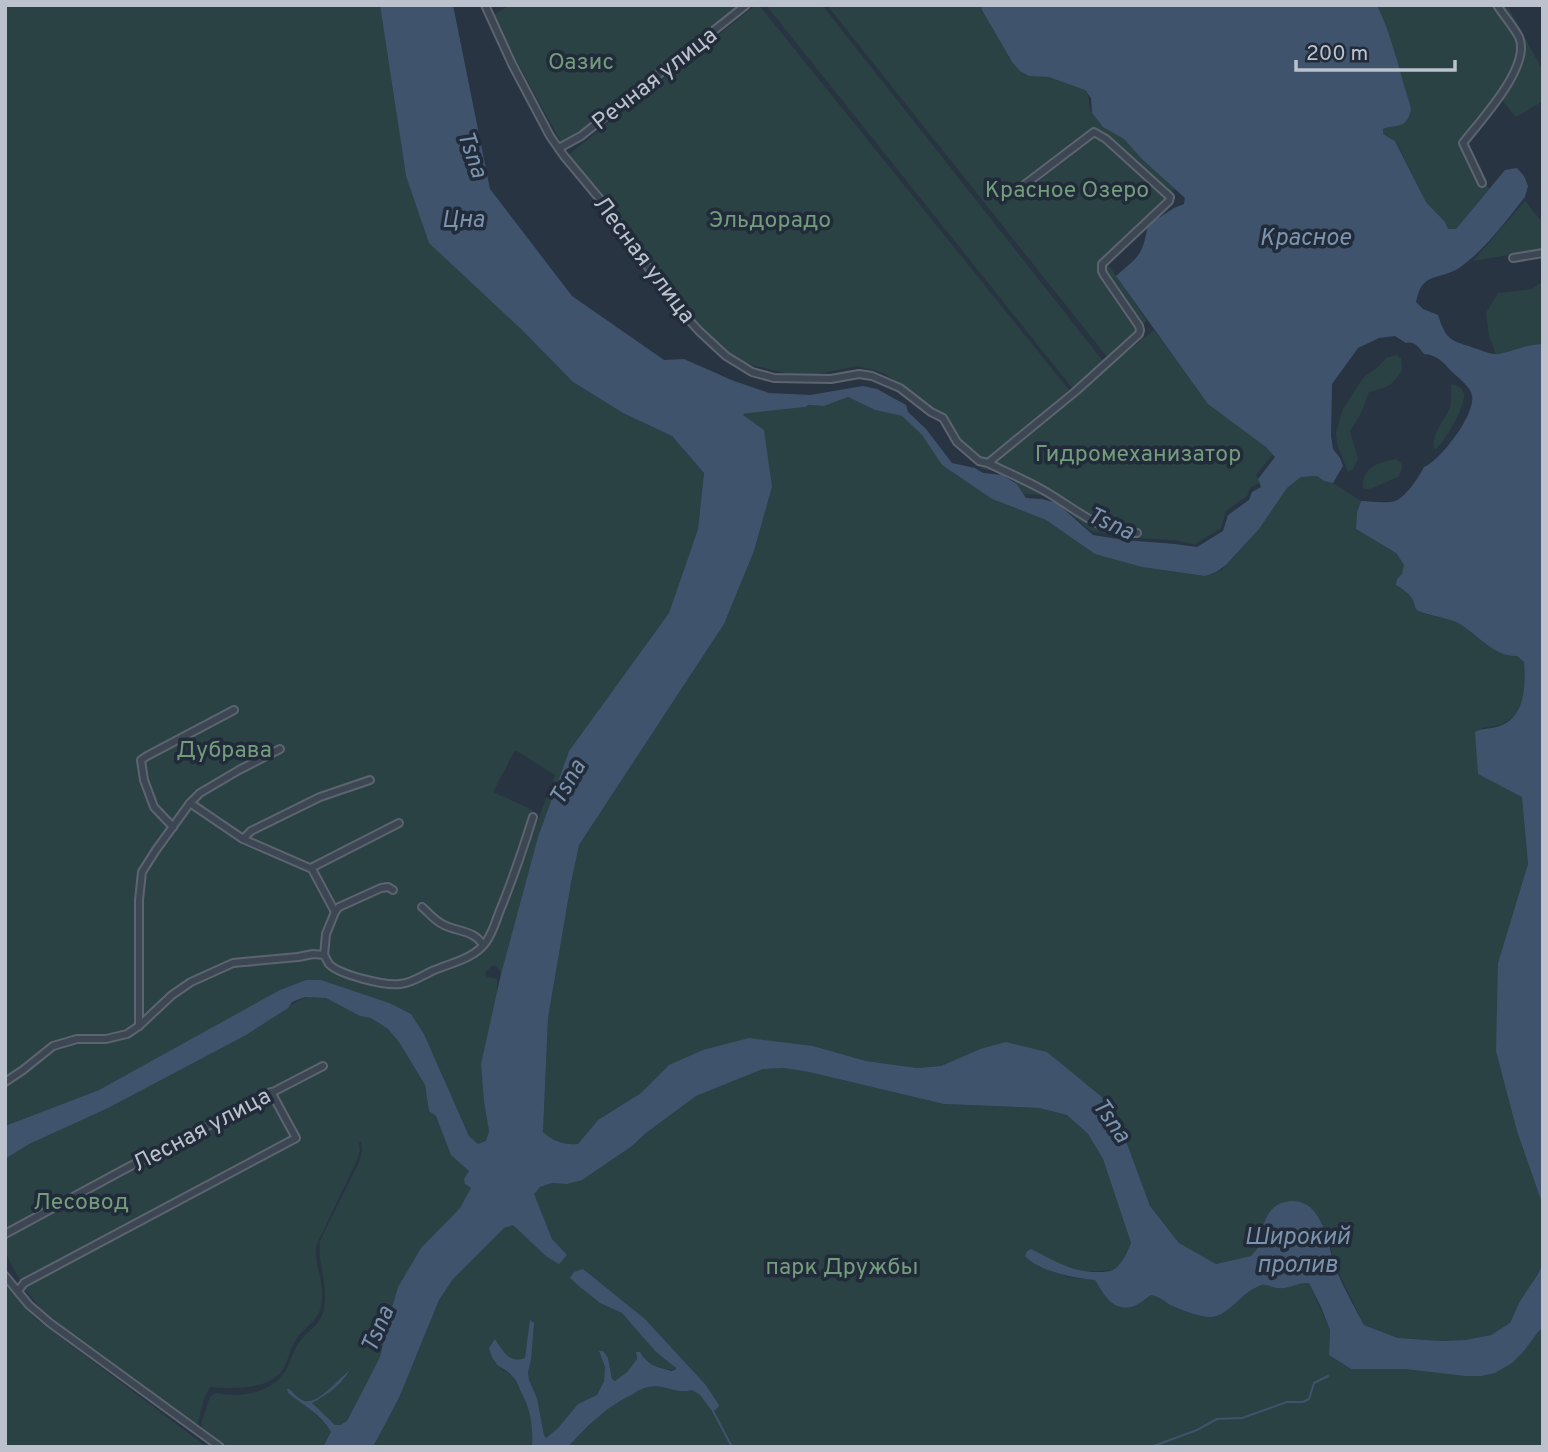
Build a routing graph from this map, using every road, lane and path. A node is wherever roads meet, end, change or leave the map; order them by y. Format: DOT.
graph roads {
  1 [pos="485,5"];
  2 [pos="747,5"];
  3 [pos="1497,5"];
  4 [pos="559,148"];
  5 [pos="1482,183"];
  6 [pos="1019,189"];
  7 [pos="1543,253"];
  8 [pos="1514,258"];
  9 [pos="988,463"];
  10 [pos="1137,533"];
  11 [pos="234,710"];
  12 [pos="279,749"];
  13 [pos="370,780"];
  14 [pos="190,803"];
  15 [pos="533,817"];
  16 [pos="399,823"];
  17 [pos="173,827"];
  18 [pos="243,839"];
  19 [pos="311,868"];
  20 [pos="393,890"];
  21 [pos="422,907"];
  22 [pos="335,912"];
  23 [pos="483,945"];
  24 [pos="324,955"];
  25 [pos="139,1026"];
  26 [pos="323,1066"];
  27 [pos="5,1082"];
  28 [pos="271,1092"];
  29 [pos="5,1234"];
  30 [pos="5,1276"];
  31 [pos="18,1291"];
  32 [pos="220,1447"];
  1 -- 4 [label="street, Лесная улица"];
  2 -- 4 [label="street, Речная улица"];
  3 -- 5 [label="street"];
  4 -- 9 [label="street, Лесная улица"];
  6 -- 9 [label="street"];
  7 -- 8 [label="street"];
  9 -- 10 [label="street, Лесная улица"];
  11 -- 17 [label="street"];
  12 -- 14 [label="street"];
  13 -- 18 [label="street"];
  14 -- 17 [label="street"];
  14 -- 18 [label="street"];
  15 -- 23 [label="street"];
  16 -- 19 [label="street"];
  17 -- 25 [label="street"];
  18 -- 19 [label="street"];
  19 -- 22 [label="street"];
  20 -- 22 [label="street"];
  21 -- 23 [label="street"];
  22 -- 24 [label="street"];
  23 -- 24 [label="street"];
  24 -- 25 [label="street"];
  25 -- 27 [label="street"];
  26 -- 28 [label="street, Лесная улица"];
  28 -- 29 [label="street, Лесная улица"];
  28 -- 31 [label="street"];
  30 -- 31 [label="street"];
  31 -- 32 [label="street"];
}
